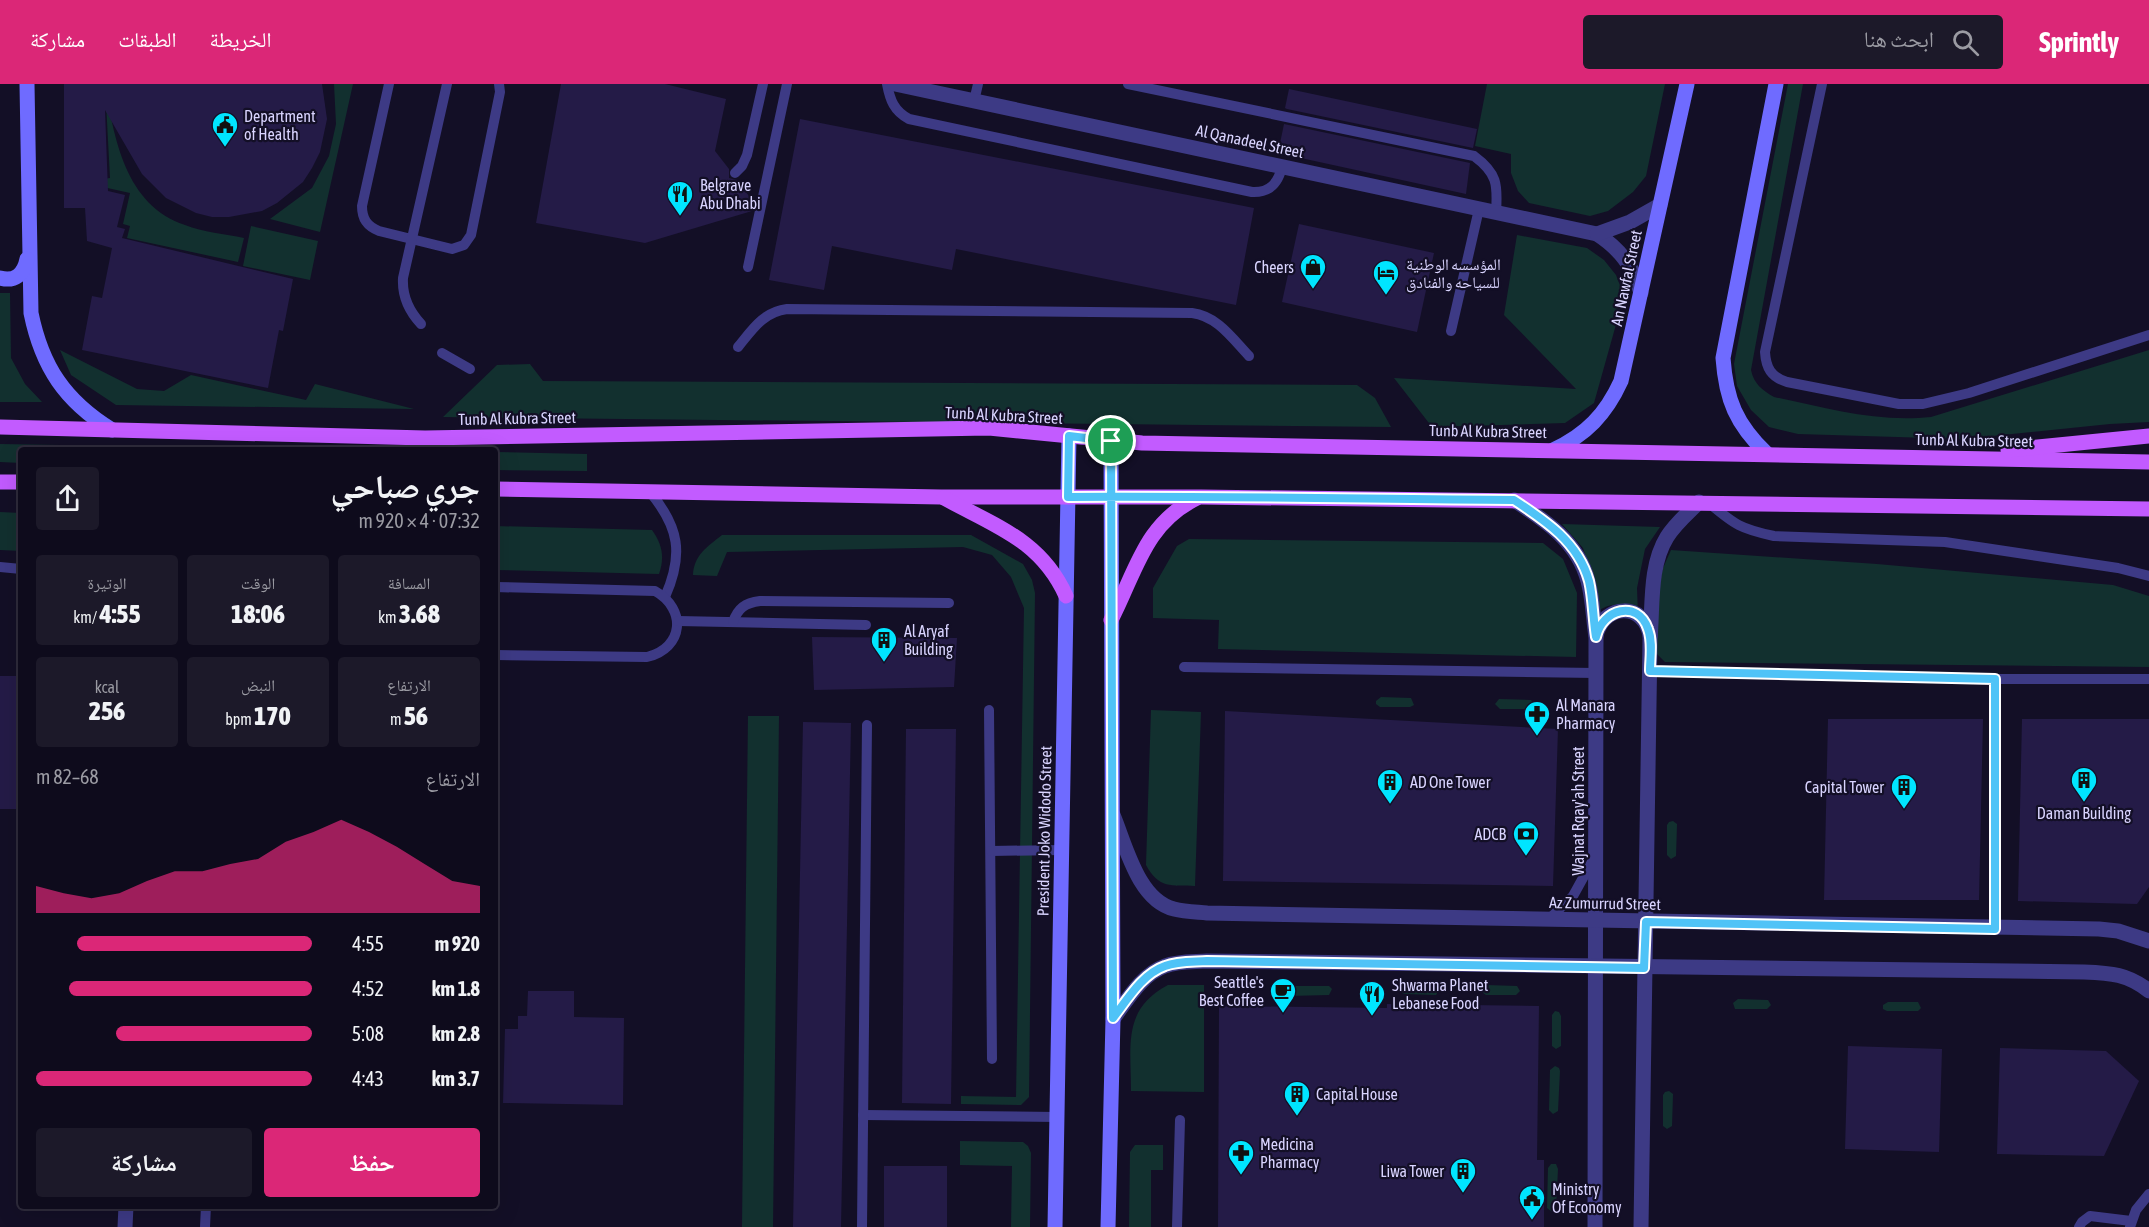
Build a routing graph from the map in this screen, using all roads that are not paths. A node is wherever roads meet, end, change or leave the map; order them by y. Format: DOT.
graph roads {
  1 [pos="27,84"];
  2 [pos="389,84"];
  3 [pos="447,84"];
  4 [pos="499,84"];
  5 [pos="763,84"];
  6 [pos="787,84"];
  7 [pos="887,84"];
  8 [pos="895,84"];
  9 [pos="978,84"];
  10 [pos="1128,84"];
  11 [pos="1687,84"];
  12 [pos="1776,84"];
  13 [pos="1822,84"];
  14 [pos="974,101"];
  15 [pos="1282,167"];
  16 [pos="735,173"];
  17 [pos="1660,205"];
  18 [pos="1479,209"];
  19 [pos="1496,212"];
  20 [pos="1597,234"];
  21 [pos="412,239"];
  22 [pos="29,243"];
  23 [pos="748,267"];
  24 [pos="0,278"];
  25 [pos="1641,293"];
  26 [pos="421,324"];
  27 [pos="1452,331"];
  28 [pos="2149,335"];
  29 [pos="738,347"];
  30 [pos="442,354"];
  31 [pos="1249,356"];
  32 [pos="470,369"];
  33 [pos="0,427"];
  34 [pos="112,430"];
  35 [pos="1069,436"];
  36 [pos="2149,436"];
  37 [pos="1111,441"];
  38 [pos="1552,450"];
  39 [pos="1767,454"];
  40 [pos="1942,457"];
  41 [pos="2149,462"];
  42 [pos="0,482"];
  43 [pos="18,482"];
  44 [pos="498,489"];
  45 [pos="650,492"];
  46 [pos="941,497"];
  47 [pos="1068,497"];
  48 [pos="1111,497"];
  49 [pos="1201,497"];
  50 [pos="1514,500"];
  51 [pos="1704,503"];
  52 [pos="2149,509"];
  53 [pos="0,567"];
  54 [pos="18,569"];
  55 [pos="2149,576"];
  56 [pos="498,587"];
  57 [pos="1066,596"];
  58 [pos="665,597"];
  59 [pos="949,603"];
  60 [pos="1111,620"];
  61 [pos="678,621"];
  62 [pos="733,622"];
  63 [pos="866,626"];
  64 [pos="1596,637"];
  65 [pos="1650,639"];
  66 [pos="498,655"];
  67 [pos="1184,668"];
  68 [pos="1650,671"];
  69 [pos="1596,673"];
  70 [pos="1995,679"];
  71 [pos="2149,679"];
  72 [pos="989,710"];
  73 [pos="867,725"];
  74 [pos="1113,816"];
  75 [pos="1061,850"];
  76 [pos="990,851"];
  77 [pos="1596,852"];
  78 [pos="1547,920"];
  79 [pos="1597,921"];
  80 [pos="1646,922"];
  81 [pos="1995,929"];
  82 [pos="2149,941"];
  83 [pos="1596,966"];
  84 [pos="1644,968"];
  85 [pos="2149,991"];
  86 [pos="1113,1018"];
  87 [pos="992,1059"];
  88 [pos="863,1115"];
  89 [pos="1057,1117"];
  90 [pos="1180,1120"];
  91 [pos="2149,1194"];
  92 [pos="126,1209"];
  93 [pos="206,1209"];
  94 [pos="2130,1224"];
  95 [pos="125,1227"];
  96 [pos="205,1227"];
  97 [pos="862,1227"];
  98 [pos="1054,1227"];
  99 [pos="1108,1227"];
  100 [pos="1177,1227"];
  101 [pos="1595,1227"];
  102 [pos="1641,1227"];
  103 [pos="2079,1227"];
  1 -- 22 [label="street"];
  2 -- 21 [label="lane"];
  3 -- 21 [label="lane"];
  4 -- 21 [label="lane"];
  5 -- 16 [label="lane"];
  6 -- 23 [label="lane"];
  7 -- 15 [label="lane"];
  8 -- 14 [label="street, Al Qanadeel Street"];
  9 -- 14 [label="lane"];
  10 -- 19 [label="lane"];
  11 -- 17 [label="street, An Nawfal Street"];
  12 -- 39 [label="street"];
  13 -- 28 [label="lane"];
  14 -- 15 [label="street, Al Qanadeel Street"];
  15 -- 18 [label="street, Al Qanadeel Street"];
  17 -- 20 [label="street"];
  17 -- 25 [label="street, An Nawfal Street"];
  18 -- 19 [label="street, Al Qanadeel Street"];
  18 -- 27 [label="lane"];
  19 -- 20 [label="street, Al Qanadeel Street"];
  20 -- 25 [label="street, Al Qanadeel Street"];
  21 -- 26 [label="lane"];
  22 -- 24 [label="street"];
  22 -- 34 [label="street"];
  25 -- 38 [label="street, An Nawfal Street"];
  29 -- 31 [label="lane"];
  30 -- 32 [label="lane"];
  33 -- 34 [label="main road, Tunb Al Kubra Street"];
  34 -- 35 [label="main road, Tunb Al Kubra Street"];
  35 -- 37 [label="main road, Tunb Al Kubra Street"];
  35 -- 47 [label="street, President Joko Widodo Street"];
  36 -- 40 [label="main road"];
  37 -- 38 [label="main road, Tunb Al Kubra Street"];
  37 -- 48 [label="street"];
  38 -- 39 [label="main road, Tunb Al Kubra Street"];
  39 -- 40 [label="main road, Tunb Al Kubra Street"];
  40 -- 41 [label="main road, Tunb Al Kubra Street"];
  42 -- 43 [label="main road"];
  44 -- 45 [label="main road"];
  45 -- 46 [label="main road"];
  45 -- 58 [label="lane"];
  46 -- 47 [label="main road"];
  46 -- 57 [label="main road"];
  47 -- 48 [label="main road"];
  47 -- 57 [label="street, President Joko Widodo Street"];
  48 -- 49 [label="main road"];
  48 -- 60 [label="street"];
  49 -- 50 [label="main road"];
  49 -- 60 [label="main road"];
  50 -- 51 [label="main road"];
  50 -- 64 [label="street, Wajnat Rqay'ah Street"];
  51 -- 52 [label="main road"];
  51 -- 55 [label="lane"];
  51 -- 65 [label="street"];
  53 -- 54 [label="lane"];
  56 -- 58 [label="lane"];
  57 -- 75 [label="street, President Joko Widodo Street"];
  58 -- 61 [label="lane"];
  59 -- 62 [label="lane"];
  60 -- 74 [label="street"];
  61 -- 62 [label="lane"];
  61 -- 66 [label="lane"];
  62 -- 63 [label="lane"];
  64 -- 65 [label="street"];
  64 -- 69 [label="street, Wajnat Rqay'ah Street"];
  65 -- 68 [label="street"];
  67 -- 69 [label="lane"];
  68 -- 70 [label="lane"];
  68 -- 80 [label="street"];
  69 -- 77 [label="street, Wajnat Rqay'ah Street"];
  70 -- 71 [label="lane"];
  70 -- 81 [label="lane"];
  72 -- 76 [label="lane"];
  73 -- 88 [label="lane"];
  74 -- 78 [label="street, Az Zumurrud Street"];
  74 -- 86 [label="street"];
  75 -- 76 [label="lane"];
  75 -- 89 [label="street, President Joko Widodo Street"];
  76 -- 87 [label="lane"];
  77 -- 78 [label="lane"];
  77 -- 79 [label="street, Wajnat Rqay'ah Street"];
  78 -- 79 [label="street, Az Zumurrud Street"];
  79 -- 80 [label="street, Az Zumurrud Street"];
  79 -- 83 [label="street, Wajnat Rqay'ah Street"];
  80 -- 81 [label="street, Az Zumurrud Street"];
  80 -- 84 [label="street"];
  81 -- 82 [label="street, Az Zumurrud Street"];
  83 -- 84 [label="street"];
  83 -- 86 [label="street"];
  83 -- 101 [label="street, Wajnat Rqay'ah Street"];
  84 -- 85 [label="street"];
  84 -- 102 [label="street"];
  86 -- 99 [label="street"];
  88 -- 89 [label="lane"];
  88 -- 97 [label="lane"];
  89 -- 98 [label="street, President Joko Widodo Street"];
  90 -- 100 [label="lane"];
  91 -- 94 [label="lane"];
  92 -- 95 [label="street"];
  93 -- 96 [label="lane"];
  94 -- 103 [label="lane"];
}
